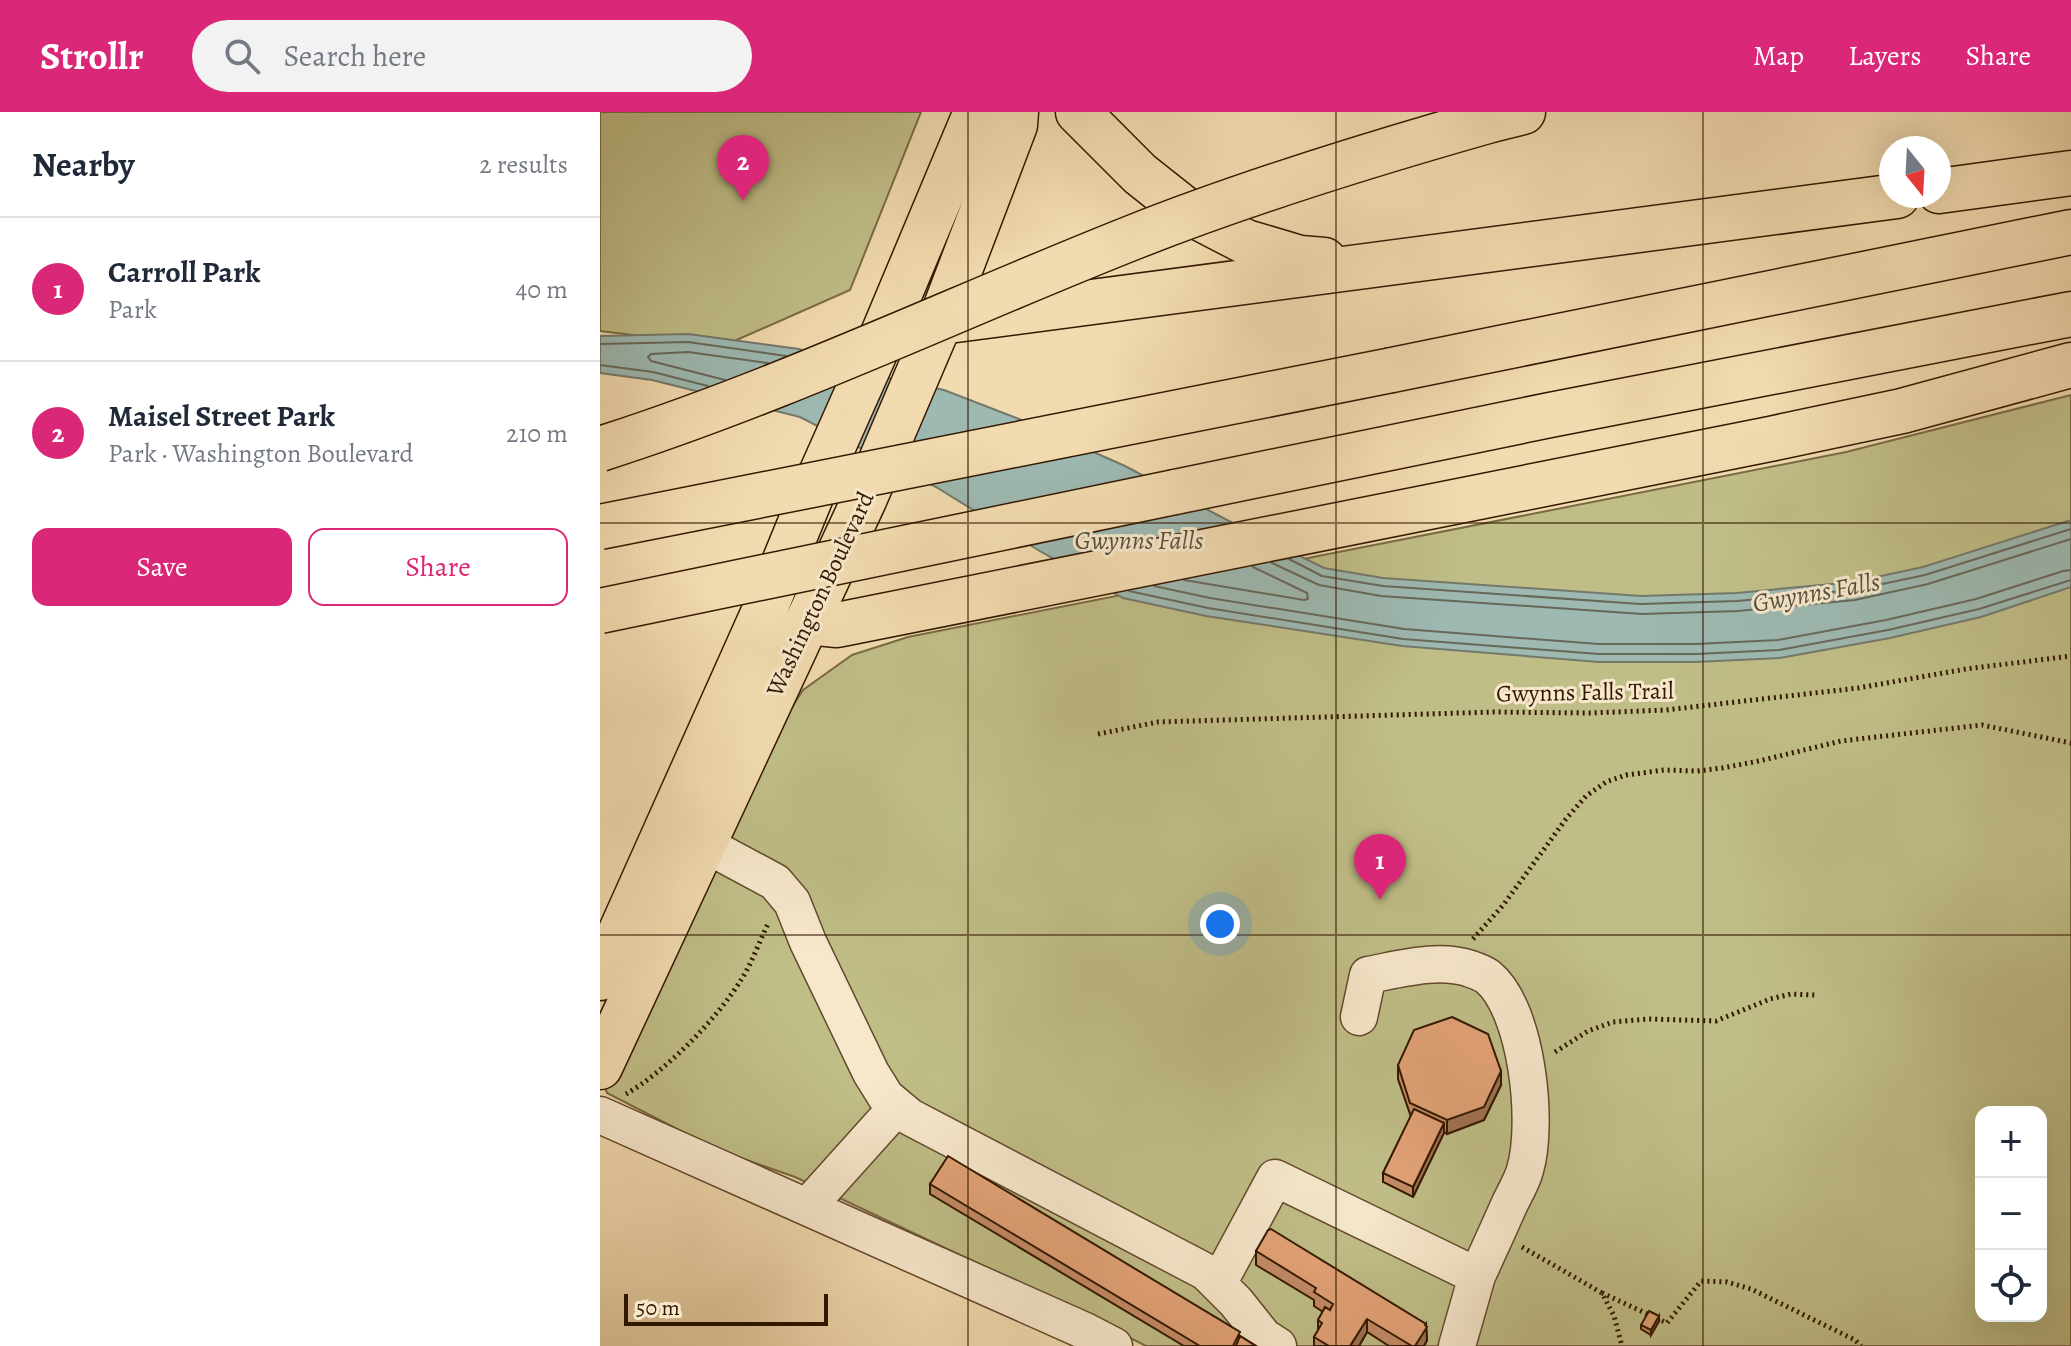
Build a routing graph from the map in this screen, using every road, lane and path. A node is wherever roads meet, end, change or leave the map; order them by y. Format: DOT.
graph roads {
  1 [pos="976,112"];
  2 [pos="1016,112"];
  3 [pos="1078,112"];
  4 [pos="1507,116"];
  5 [pos="1109,131"];
  6 [pos="2071,173"];
  7 [pos="1951,189"];
  8 [pos="1879,198"];
  9 [pos="2071,232"];
  10 [pos="1383,263"];
  11 [pos="2071,314"];
  12 [pos="935,333"];
  13 [pos="880,339"];
  14 [pos="2071,365"];
  15 [pos="600,449"];
  16 [pos="600,527"];
  17 [pos="765,609"];
  18 [pos="600,611"];
  19 [pos="808,622"];
  20 [pos="2071,656"];
  21 [pos="1098,734"];
  22 [pos="2071,743"];
  23 [pos="686,834"];
  24 [pos="792,902"];
  25 [pos="1470,942"];
  26 [pos="600,978"];
  27 [pos="1815,995"];
  28 [pos="1359,1017"];
  29 [pos="1527,1076"];
  30 [pos="608,1092"];
  31 [pos="897,1107"];
  32 [pos="808,1206"];
  33 [pos="1497,1232"];
  34 [pos="1477,1276"];
  35 [pos="1218,1284"];
  36 [pos="1602,1293"];
  37 [pos="1114,1346"];
  38 [pos="1278,1346"];
  39 [pos="1457,1346"];
  40 [pos="1622,1346"];
  41 [pos="1861,1346"];
  1 -- 13 [label="main road, Washington Boulevard"];
  2 -- 12 [label="main road, Washington Boulevard"];
  3 -- 5 [label="main road"];
  4 -- 15 [label="main road, bridge"];
  5 -- 10 [label="main road"];
  6 -- 7 [label="main road"];
  8 -- 10 [label="main road"];
  9 -- 16 [label="main road, bridge"];
  10 -- 12 [label="main road"];
  11 -- 18 [label="main road, bridge"];
  12 -- 13 [label="main road"];
  12 -- 19 [label="main road, Washington Boulevard"];
  13 -- 17 [label="main road, Washington Boulevard"];
  14 -- 19 [label="main road"];
  17 -- 19 [label="main road"];
  17 -- 23 [label="main road, Washington Boulevard"];
  19 -- 23 [label="main road, Washington Boulevard"];
  20 -- 21 [label="path, Gwynns Falls Trail"];
  22 -- 25 [label="path"];
  23 -- 24 [label="lane"];
  23 -- 26 [label="main road, Washington Boulevard"];
  23 -- 30 [label="main road, Washington Boulevard"];
  24 -- 30 [label="path"];
  24 -- 31 [label="lane"];
  27 -- 29 [label="path"];
  28 -- 29 [label="lane"];
  29 -- 33 [label="lane"];
  30 -- 32 [label="lane"];
  31 -- 32 [label="lane"];
  31 -- 35 [label="lane"];
  32 -- 37 [label="lane"];
  33 -- 34 [label="lane"];
  33 -- 36 [label="path"];
  34 -- 35 [label="lane"];
  34 -- 39 [label="lane"];
  35 -- 38 [label="lane"];
  36 -- 40 [label="path"];
  36 -- 41 [label="path"];
}
